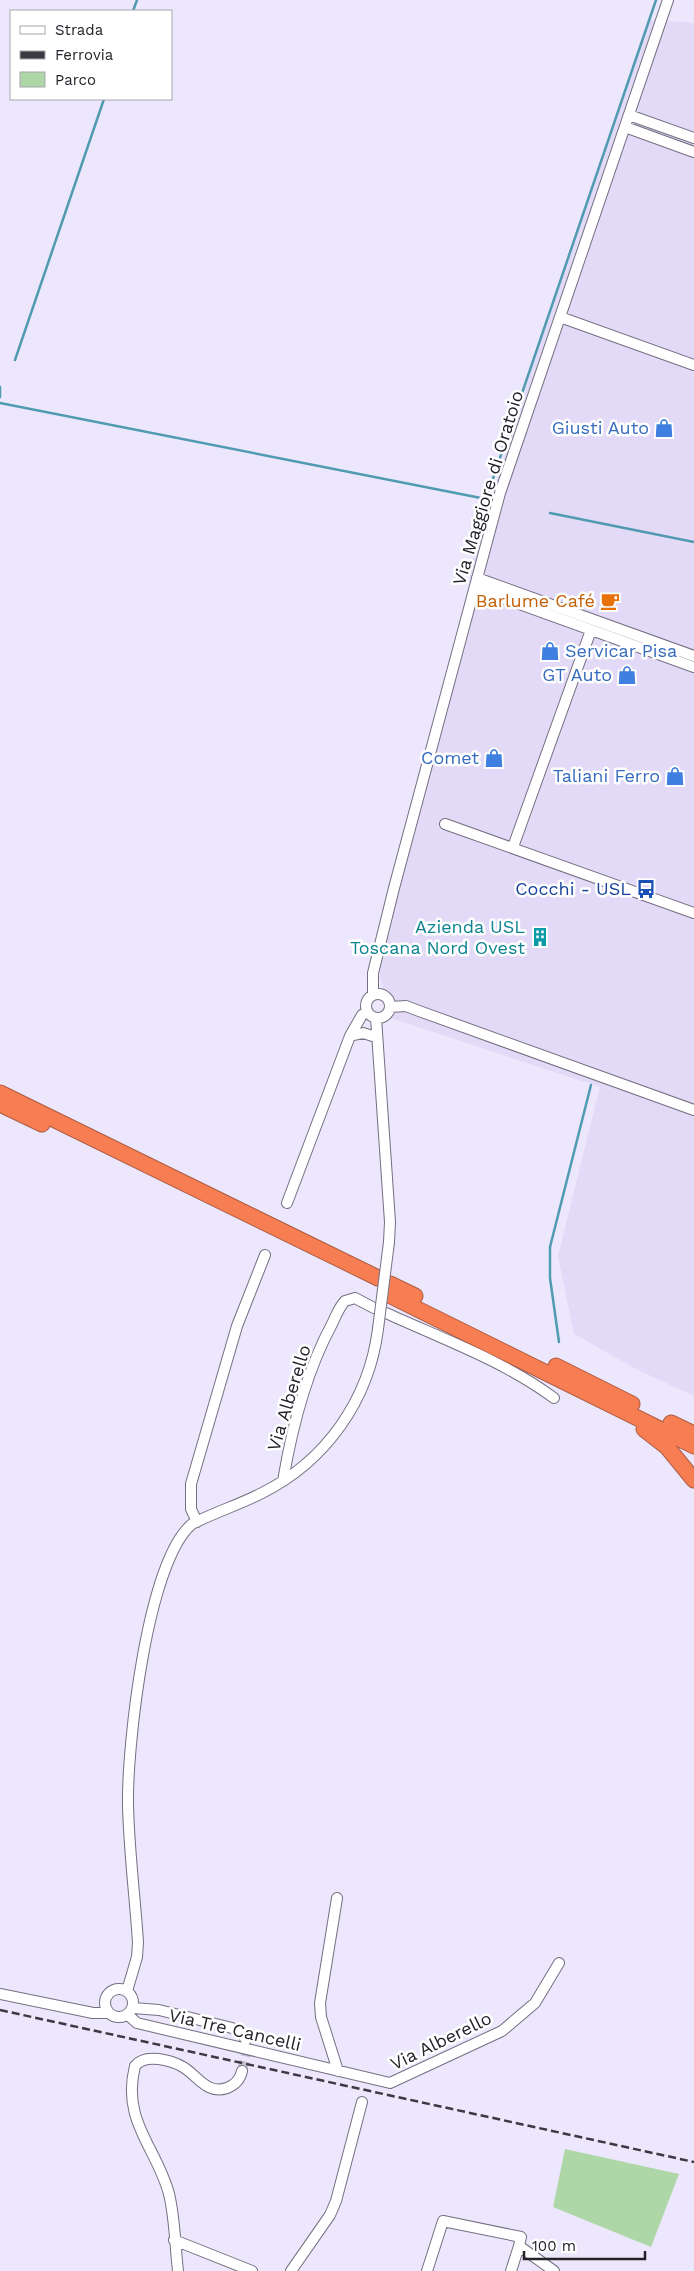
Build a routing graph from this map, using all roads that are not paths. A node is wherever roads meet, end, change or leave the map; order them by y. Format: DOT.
graph roads {
  1 [pos="668,0"];
  2 [pos="629,115"];
  3 [pos="625,127"];
  4 [pos="694,138"];
  5 [pos="694,152"];
  6 [pos="560,317"];
  7 [pos="694,365"];
  8 [pos="476,583"];
  9 [pos="591,630"];
  10 [pos="694,656"];
  11 [pos="694,667"];
  12 [pos="445,824"];
  13 [pos="513,847"];
  14 [pos="694,912"];
  15 [pos="373,995"];
  16 [pos="390,1006"];
  17 [pos="367,1012"];
  18 [pos="376,1018"];
  19 [pos="350,1036"];
  20 [pos="376,1037"];
  21 [pos="0,1093"];
  22 [pos="0,1104"];
  23 [pos="694,1110"];
  24 [pos="286,1203"];
  25 [pos="265,1255"];
  26 [pos="383,1286"];
  27 [pos="374,1308"];
  28 [pos="386,1313"];
  29 [pos="585,1392"];
  30 [pos="554,1398"];
  31 [pos="694,1434"];
  32 [pos="694,1446"];
  33 [pos="694,1480"];
  34 [pos="283,1481"];
  35 [pos="197,1522"];
  36 [pos="336,1898"];
  37 [pos="559,1963"];
  38 [pos="127,1992"];
  39 [pos="0,1994"];
  40 [pos="130,2011"];
  41 [pos="109,2013"];
  42 [pos="246,2040"];
  43 [pos="338,2071"];
  44 [pos="242,2072"];
  45 [pos="362,2102"];
  46 [pos="174,2240"];
  47 [pos="519,2246"];
  48 [pos="178,2271"];
  49 [pos="252,2271"];
  50 [pos="291,2271"];
  51 [pos="427,2271"];
  52 [pos="511,2271"];
  53 [pos="554,2271"];
  1 -- 2 [label="street, Via Maggiore di Oratoio"];
  2 -- 3 [label="street, Via Maggiore di Oratoio"];
  2 -- 4 [label="street"];
  3 -- 5 [label="street"];
  3 -- 6 [label="street, Via Maggiore di Oratoio"];
  6 -- 7 [label="street"];
  6 -- 8 [label="street, Via Maggiore di Oratoio"];
  8 -- 9 [label="street"];
  8 -- 10 [label="street"];
  8 -- 15 [label="street, Via Maggiore di Oratoio"];
  9 -- 11 [label="street"];
  9 -- 13 [label="street"];
  12 -- 13 [label="street"];
  13 -- 14 [label="street"];
  15 -- 16 [label="street"];
  15 -- 17 [label="street, Via Maggiore di Oratoio"];
  16 -- 18 [label="street"];
  16 -- 23 [label="street"];
  17 -- 18 [label="street"];
  17 -- 19 [label="street, Via Maggiore di Oratoio"];
  18 -- 20 [label="street"];
  19 -- 20 [label="street"];
  19 -- 24 [label="street, Via Maggiore di Oratoio"];
  20 -- 34 [label="street, bridge"];
  21 -- 26 [label="highway"];
  22 -- 26 [label="highway"];
  25 -- 35 [label="street"];
  26 -- 29 [label="highway"];
  26 -- 31 [label="highway"];
  27 -- 34 [label="street, Via Alberello"];
  28 -- 30 [label="street"];
  29 -- 32 [label="highway"];
  29 -- 33 [label="highway"];
  34 -- 35 [label="street"];
  35 -- 38 [label="street"];
  36 -- 43 [label="street"];
  37 -- 43 [label="street, Via Alberello"];
  38 -- 40 [label="street"];
  38 -- 41 [label="street"];
  39 -- 41 [label="street"];
  40 -- 41 [label="street"];
  40 -- 42 [label="street"];
  40 -- 43 [label="street, Via Tre Cancelli"];
  44 -- 46 [label="street"];
  45 -- 50 [label="street"];
  46 -- 48 [label="street"];
  46 -- 49 [label="street"];
  47 -- 51 [label="street"];
  47 -- 52 [label="street"];
  47 -- 53 [label="street"];
}
